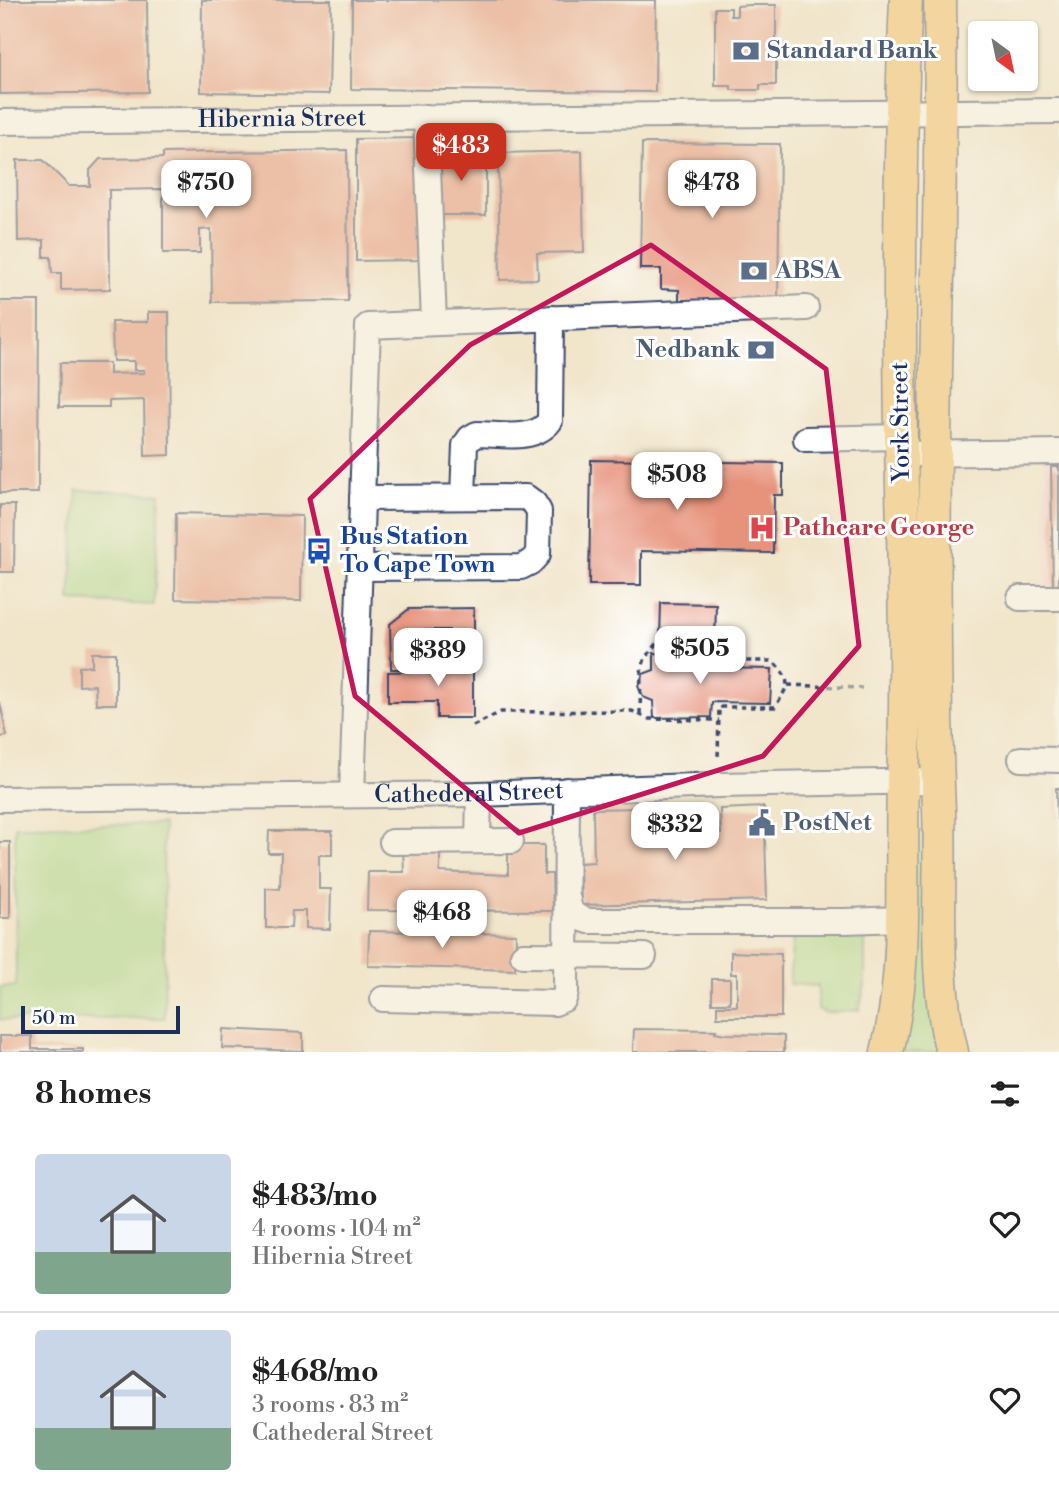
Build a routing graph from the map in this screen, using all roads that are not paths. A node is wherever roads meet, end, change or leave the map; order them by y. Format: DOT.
graph roads {
  1 [pos="906,0"];
  2 [pos="940,0"];
  3 [pos="1059,111"];
  4 [pos="901,113"];
  5 [pos="941,113"];
  6 [pos="426,117"];
  7 [pos="0,122"];
  8 [pos="806,308"];
  9 [pos="551,318"];
  10 [pos="434,323"];
  11 [pos="806,439"];
  12 [pos="901,445"];
  13 [pos="1059,452"];
  14 [pos="934,455"];
  15 [pos="463,496"];
  16 [pos="362,498"];
  17 [pos="360,568"];
  18 [pos="1020,598"];
  19 [pos="1059,598"];
  20 [pos="1021,759"];
  21 [pos="1059,760"];
  22 [pos="938,781"];
  23 [pos="903,782"];
  24 [pos="567,790"];
  25 [pos="479,794"];
  26 [pos="352,795"];
  27 [pos="0,799"];
  28 [pos="478,841"];
  29 [pos="510,841"];
  30 [pos="392,842"];
  31 [pos="568,900"];
  32 [pos="902,919"];
  33 [pos="523,956"];
  34 [pos="568,956"];
  35 [pos="644,956"];
  36 [pos="383,999"];
  37 [pos="887,1052"];
  38 [pos="952,1052"];
  1 -- 4 [label="main road, York Street"];
  2 -- 5 [label="main road, York Street"];
  3 -- 5 [label="street, Hibernia Street"];
  4 -- 5 [label="street, Hibernia Street"];
  4 -- 6 [label="street, Hibernia Street"];
  4 -- 12 [label="main road, York Street"];
  5 -- 14 [label="main road, York Street"];
  6 -- 7 [label="street, Hibernia Street"];
  6 -- 10 [label="street"];
  8 -- 9 [label="street"];
  9 -- 10 [label="street"];
  9 -- 15 [label="street"];
  10 -- 16 [label="street"];
  11 -- 12 [label="street"];
  12 -- 14 [label="street"];
  12 -- 23 [label="main road, York Street"];
  13 -- 14 [label="street"];
  14 -- 22 [label="main road, York Street"];
  15 -- 16 [label="street"];
  15 -- 17 [label="street"];
  16 -- 17 [label="street"];
  17 -- 26 [label="street"];
  18 -- 19 [label="street"];
  20 -- 21 [label="street"];
  22 -- 23 [label="street, Cathederal Street"];
  22 -- 38 [label="main road, York Street"];
  23 -- 24 [label="street, Cathederal Street"];
  23 -- 32 [label="main road, York Street"];
  24 -- 25 [label="street, Cathederal Street"];
  24 -- 31 [label="street"];
  25 -- 26 [label="street, Cathederal Street"];
  25 -- 28 [label="street"];
  26 -- 27 [label="street, Cathederal Street"];
  28 -- 29 [label="street"];
  28 -- 30 [label="street"];
  31 -- 32 [label="street"];
  31 -- 34 [label="street"];
  32 -- 37 [label="main road, York Street"];
  33 -- 34 [label="street"];
  34 -- 35 [label="street"];
  34 -- 36 [label="street"];
}
